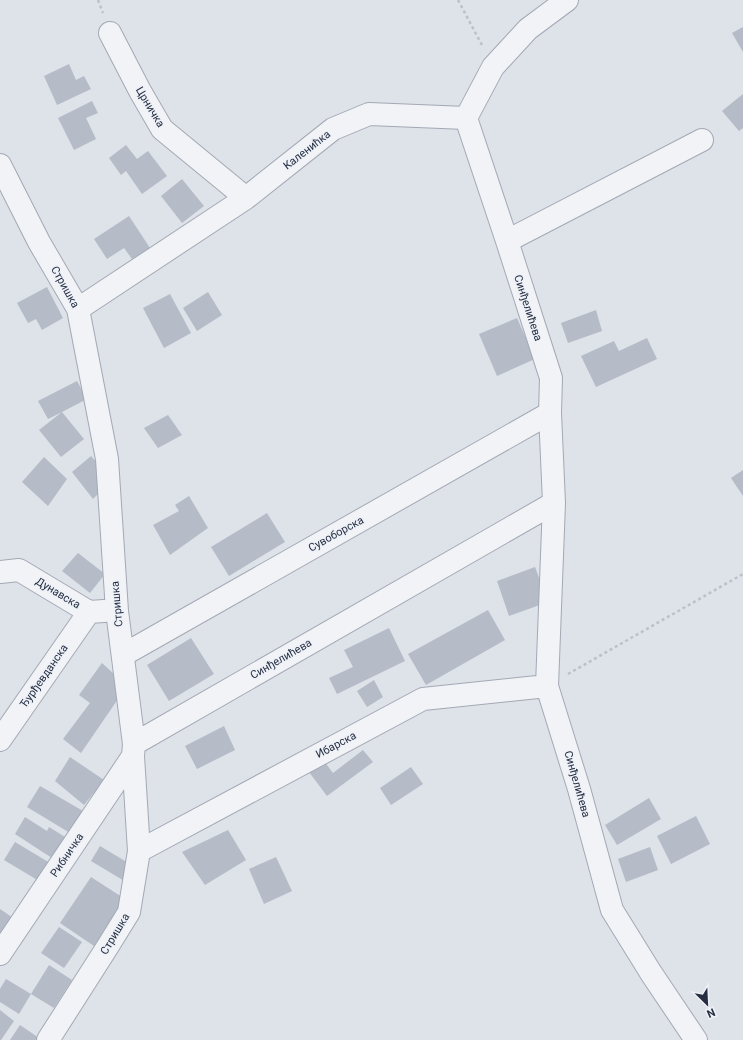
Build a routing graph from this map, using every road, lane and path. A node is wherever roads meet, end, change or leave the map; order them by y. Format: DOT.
graph roads {
  1 [pos="458,0"];
  2 [pos="567,0"];
  3 [pos="110,33"];
  4 [pos="493,67"];
  5 [pos="466,118"];
  6 [pos="702,140"];
  7 [pos="0,165"];
  8 [pos="246,198"];
  9 [pos="507,241"];
  10 [pos="78,309"];
  11 [pos="550,413"];
  12 [pos="554,503"];
  13 [pos="0,572"];
  14 [pos="743,574"];
  15 [pos="117,611"];
  16 [pos="89,612"];
  17 [pos="123,655"];
  18 [pos="547,686"];
  19 [pos="0,740"];
  20 [pos="133,750"];
  21 [pos="139,851"];
  22 [pos="0,954"];
  23 [pos="48,1040"];
  24 [pos="696,1040"];
  1 -- 4 [label="path"];
  2 -- 4 [label="street"];
  3 -- 8 [label="street, Црничка"];
  4 -- 5 [label="street"];
  5 -- 8 [label="street, Каленићка"];
  5 -- 9 [label="street, Синђелићева"];
  6 -- 9 [label="street"];
  7 -- 10 [label="street, Стришка"];
  8 -- 10 [label="street, Каленићка"];
  9 -- 11 [label="street, Синђелићева"];
  10 -- 15 [label="street, Стришка"];
  11 -- 12 [label="street, Синђелићева"];
  11 -- 17 [label="street, Сувоборска"];
  12 -- 18 [label="street, Синђелићева"];
  12 -- 20 [label="street, Синђелићева"];
  13 -- 16 [label="street, Дунавска"];
  14 -- 18 [label="path"];
  15 -- 16 [label="street, Дунавска"];
  15 -- 17 [label="street, Стришка"];
  16 -- 19 [label="street, Ђурђевданска"];
  17 -- 20 [label="street, Стришка"];
  18 -- 21 [label="street, Ибарска"];
  18 -- 24 [label="street, Синђелићева"];
  20 -- 21 [label="street, Стришка"];
  20 -- 22 [label="street, Рибничка"];
  21 -- 23 [label="street, Стришка"];
}
